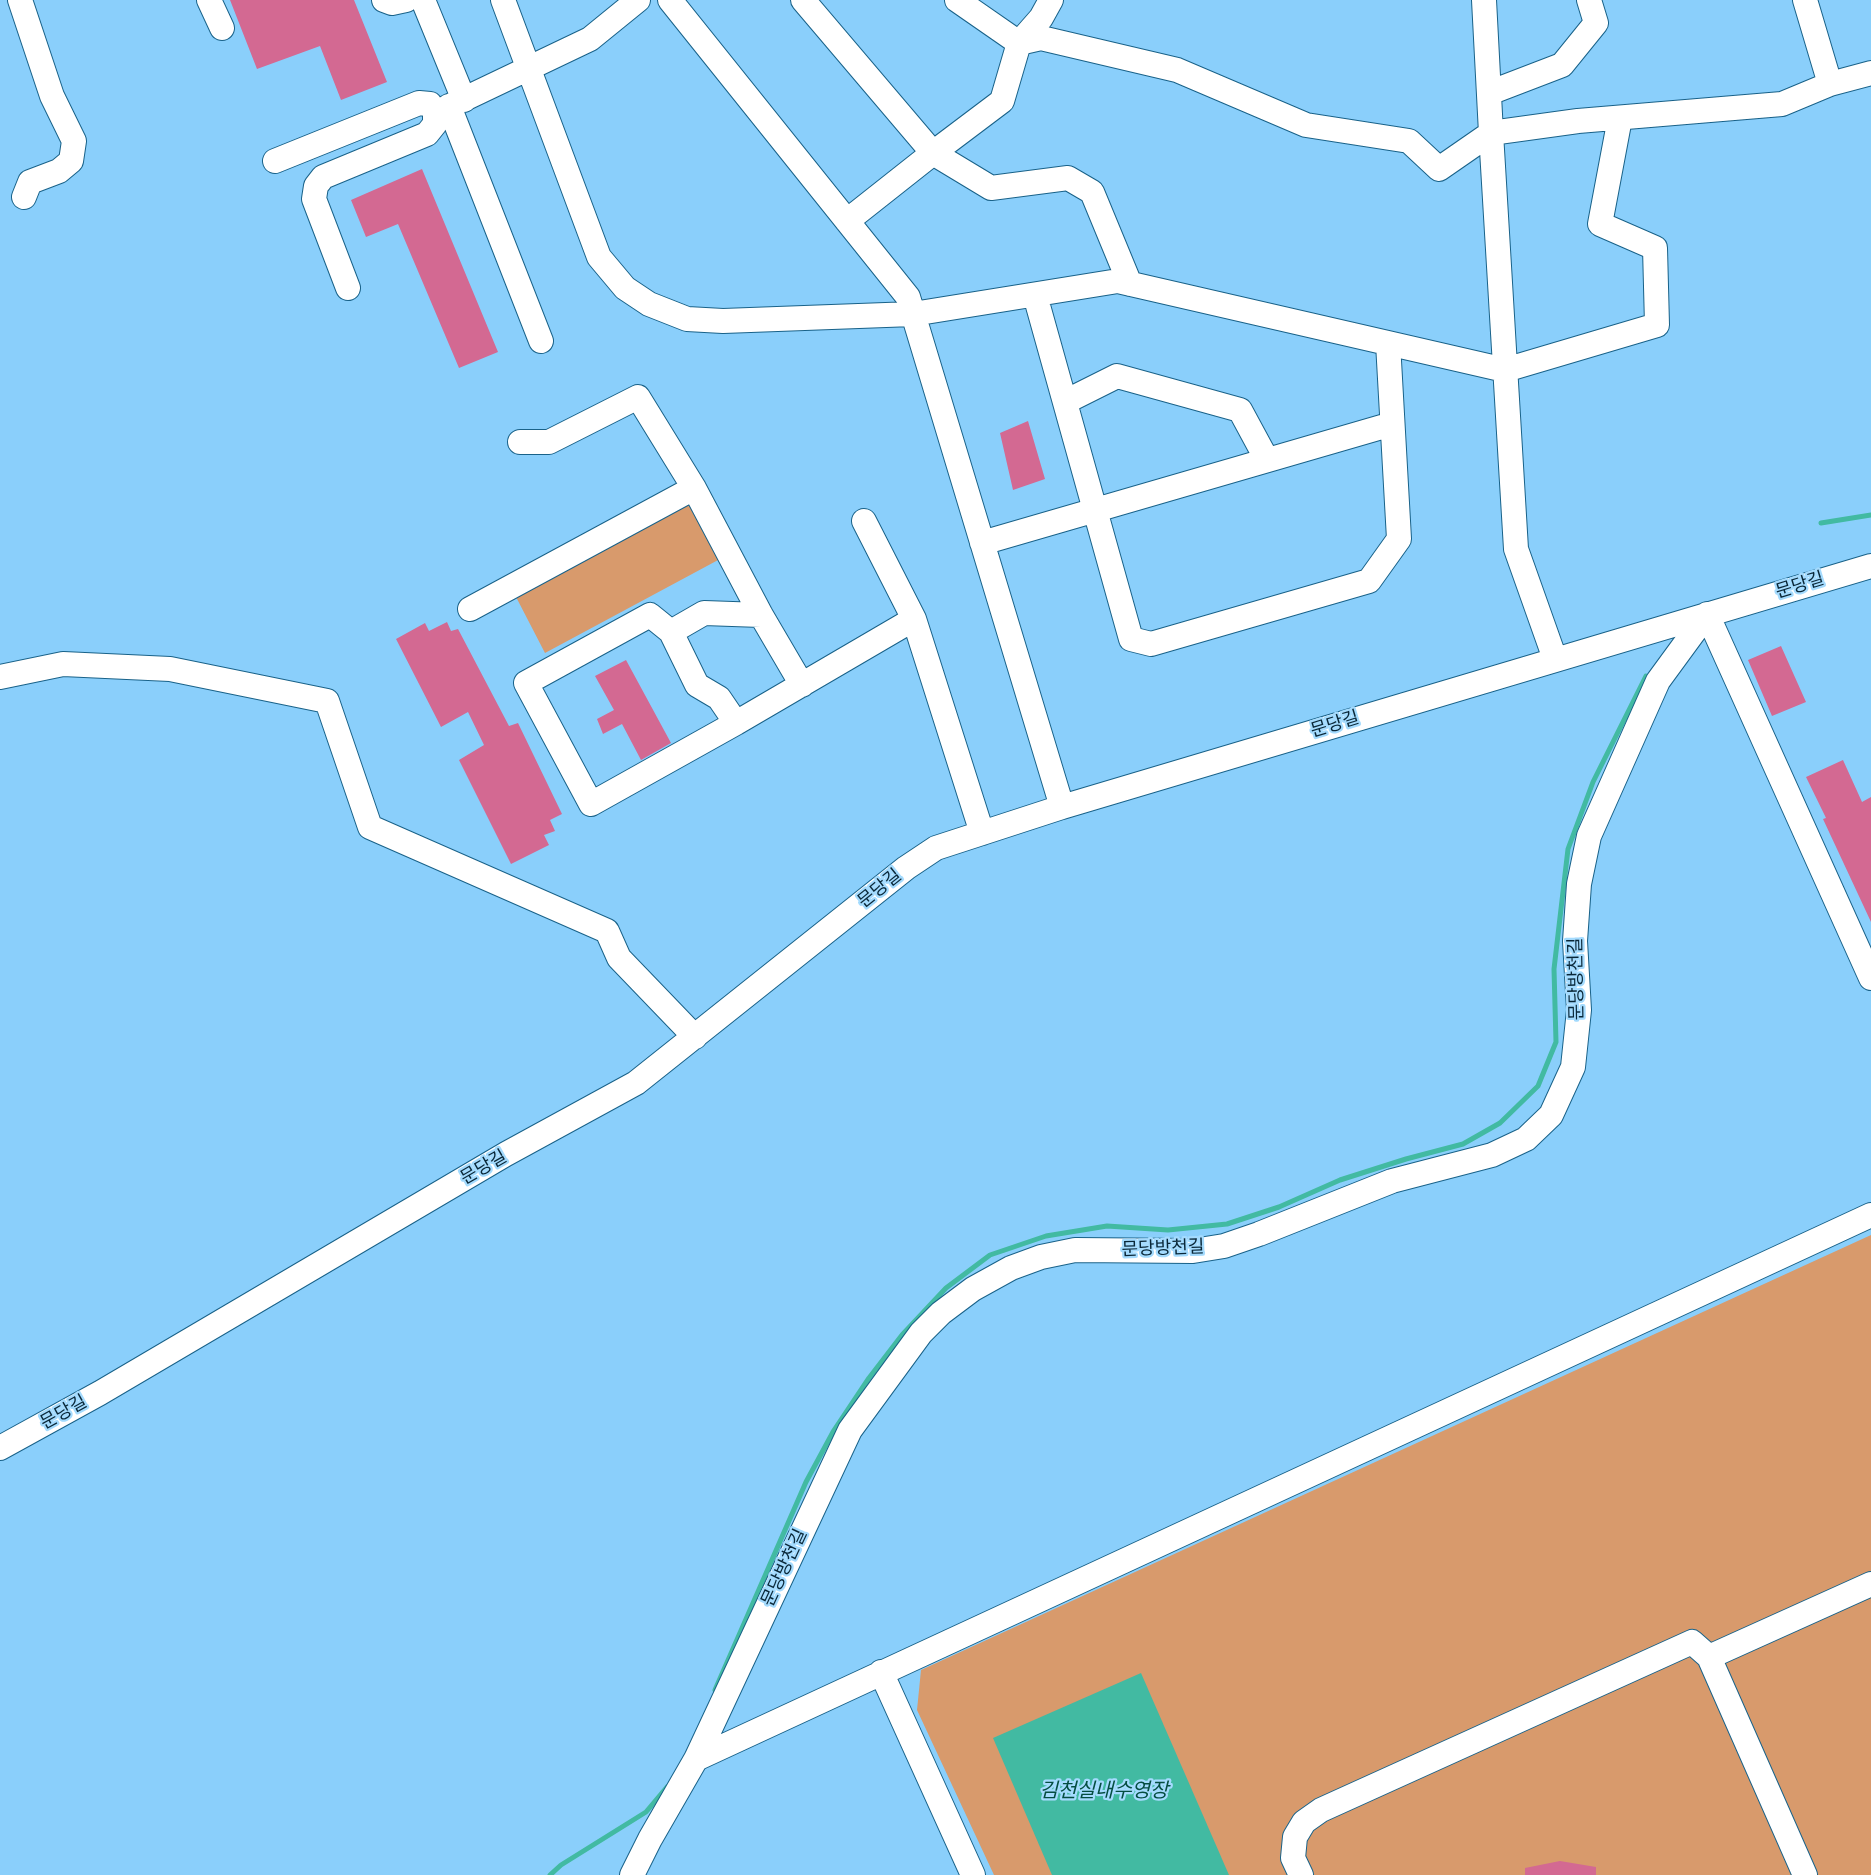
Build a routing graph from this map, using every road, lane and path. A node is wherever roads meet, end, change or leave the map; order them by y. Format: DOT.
graph roads {
  1 [pos="20,0"];
  2 [pos="209,0"];
  3 [pos="384,0"];
  4 [pos="406,0"];
  5 [pos="423,0"];
  6 [pos="503,0"];
  7 [pos="638,0"];
  8 [pos="670,0"];
  9 [pos="803,0"];
  10 [pos="957,0"];
  11 [pos="1051,0"];
  12 [pos="1484,0"];
  13 [pos="1589,0"];
  14 [pos="1805,0"];
  15 [pos="222,28"];
  16 [pos="1019,43"];
  17 [pos="528,69"];
  18 [pos="1871,73"];
  19 [pos="1830,84"];
  20 [pos="1489,93"];
  21 [pos="449,106"];
  22 [pos="1620,118"];
  23 [pos="1491,134"];
  24 [pos="933,153"];
  25 [pos="275,161"];
  26 [pos="24,197"];
  27 [pos="847,221"];
  28 [pos="1130,284"];
  29 [pos="348,288"];
  30 [pos="1035,294"];
  31 [pos="913,314"];
  32 [pos="541,340"];
  33 [pos="1388,343"];
  34 [pos="1505,370"];
  35 [pos="1065,402"];
  36 [pos="1392,424"];
  37 [pos="520,442"];
  38 [pos="1267,460"];
  39 [pos="694,488"];
  40 [pos="1095,510"];
  41 [pos="864,521"];
  42 [pos="982,543"];
  43 [pos="1871,566"];
  44 [pos="470,609"];
  45 [pos="1707,614"];
  46 [pos="761,615"];
  47 [pos="914,619"];
  48 [pos="671,632"];
  49 [pos="1555,659"];
  50 [pos="0,677"];
  51 [pos="802,685"];
  52 [pos="736,723"];
  53 [pos="1062,807"];
  54 [pos="982,833"];
  55 [pos="1871,978"];
  56 [pos="695,1037"];
  57 [pos="1871,1215"];
  58 [pos="0,1448"];
  59 [pos="1871,1584"];
  60 [pos="1709,1657"];
  61 [pos="880,1672"];
  62 [pos="696,1759"];
  63 [pos="632,1875"];
  64 [pos="974,1875"];
  65 [pos="1301,1875"];
  66 [pos="1805,1875"];
  1 -- 26 [label="street"];
  2 -- 15 [label="street"];
  3 -- 4 [label="street"];
  5 -- 21 [label="street"];
  6 -- 17 [label="street"];
  7 -- 17 [label="street"];
  8 -- 27 [label="street"];
  9 -- 24 [label="street"];
  10 -- 16 [label="street"];
  11 -- 16 [label="street"];
  12 -- 20 [label="street"];
  13 -- 20 [label="street"];
  14 -- 19 [label="street"];
  16 -- 23 [label="street"];
  16 -- 24 [label="street"];
  17 -- 21 [label="street"];
  17 -- 31 [label="street"];
  18 -- 19 [label="street"];
  19 -- 22 [label="street"];
  20 -- 23 [label="street"];
  21 -- 25 [label="street"];
  21 -- 29 [label="street"];
  21 -- 32 [label="street"];
  22 -- 23 [label="street"];
  22 -- 34 [label="street"];
  23 -- 34 [label="street"];
  24 -- 27 [label="street"];
  24 -- 28 [label="street"];
  27 -- 31 [label="street"];
  28 -- 30 [label="street"];
  28 -- 33 [label="street"];
  30 -- 31 [label="street"];
  30 -- 35 [label="street"];
  31 -- 42 [label="street"];
  33 -- 34 [label="street"];
  33 -- 36 [label="street"];
  34 -- 49 [label="street"];
  35 -- 38 [label="street"];
  35 -- 40 [label="street"];
  36 -- 38 [label="street"];
  36 -- 40 [label="street"];
  37 -- 39 [label="street"];
  38 -- 40 [label="street"];
  39 -- 44 [label="street"];
  39 -- 46 [label="street"];
  40 -- 42 [label="street"];
  41 -- 47 [label="street"];
  42 -- 53 [label="street"];
  43 -- 45 [label="street, 문당길"];
  45 -- 49 [label="street, 문당길"];
  45 -- 55 [label="street"];
  45 -- 62 [label="street, 문당방천길"];
  46 -- 48 [label="street"];
  46 -- 51 [label="street"];
  47 -- 51 [label="street"];
  47 -- 54 [label="street"];
  48 -- 52 [label="street"];
  48 -- 52 [label="street"];
  49 -- 53 [label="street, 문당길"];
  50 -- 56 [label="street"];
  51 -- 52 [label="street"];
  53 -- 54 [label="street, 문당길"];
  54 -- 56 [label="street, 문당길"];
  56 -- 58 [label="street, 문당길"];
  57 -- 61 [label="street"];
  59 -- 60 [label="street"];
  60 -- 65 [label="street"];
  60 -- 66 [label="street"];
  61 -- 62 [label="street"];
  61 -- 64 [label="street"];
  62 -- 63 [label="street, 문당방천길"];
}
